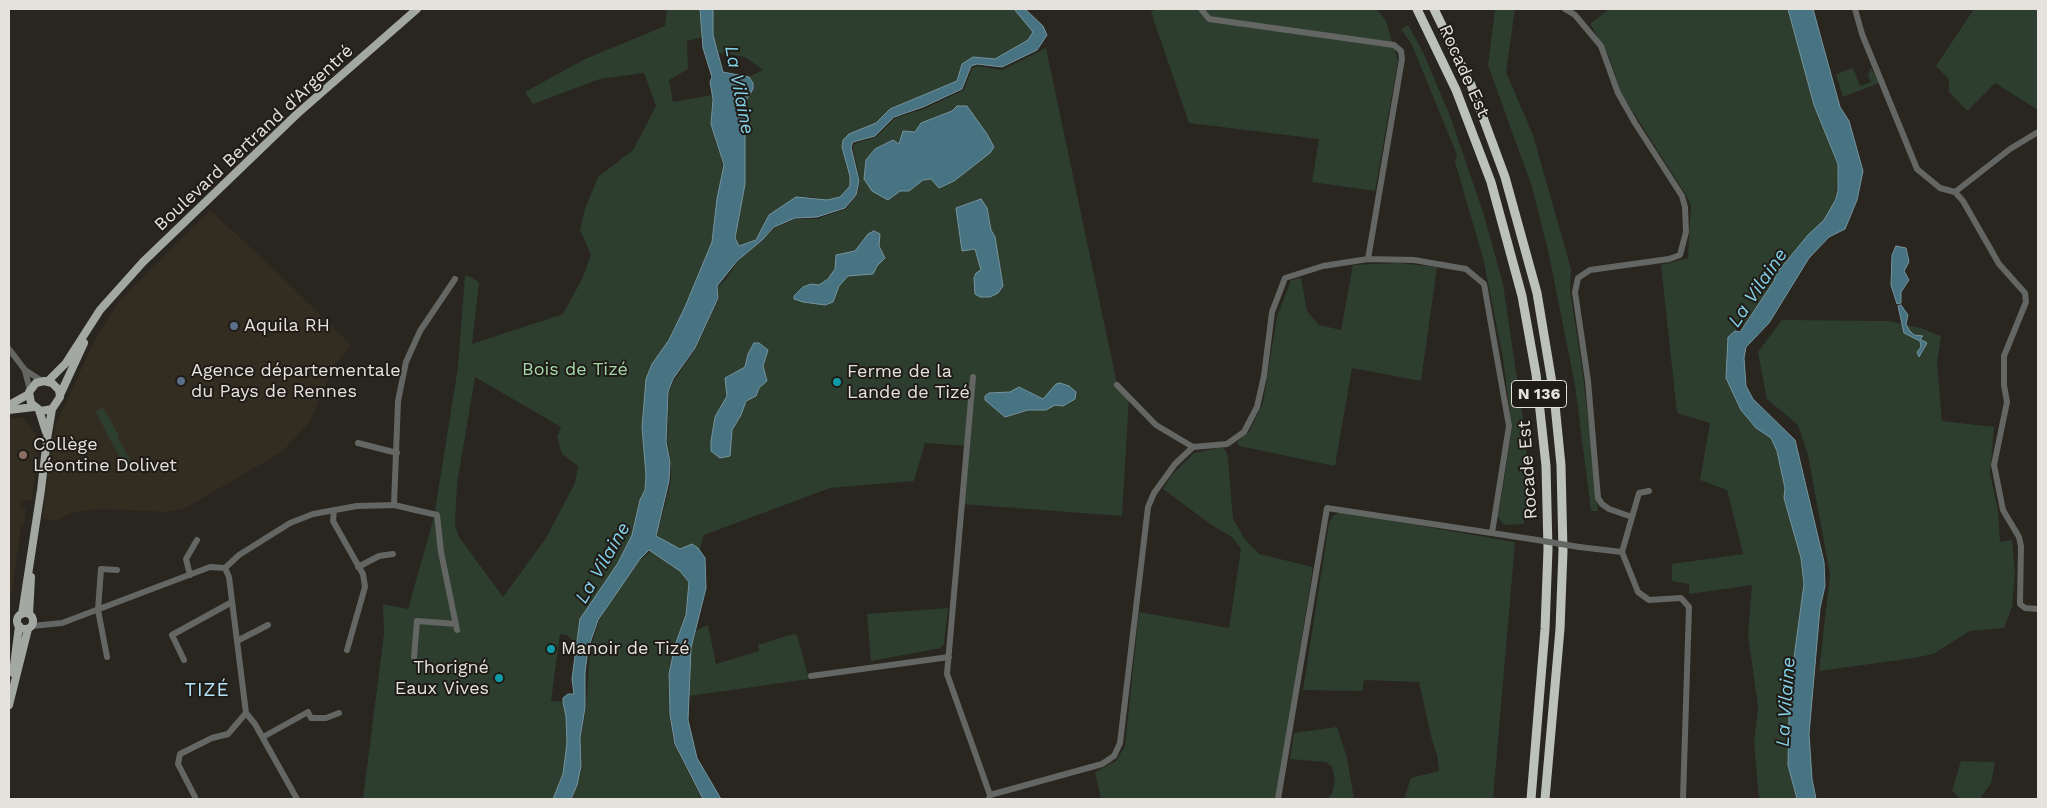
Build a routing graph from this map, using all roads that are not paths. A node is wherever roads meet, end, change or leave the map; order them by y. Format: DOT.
graph roads {
  1 [pos="417,9"];
  2 [pos="1201,9"];
  3 [pos="1418,9"];
  4 [pos="1434,9"];
  5 [pos="1565,9"];
  6 [pos="1854,9"];
  7 [pos="2038,132"];
  8 [pos="1955,192"];
  9 [pos="1368,259"];
  10 [pos="455,280"];
  11 [pos="115,292"];
  12 [pos="9,349"];
  13 [pos="25,370"];
  14 [pos="973,377"];
  15 [pos="45,381"];
  16 [pos="1117,384"];
  17 [pos="29,392"];
  18 [pos="60,395"];
  19 [pos="9,405"];
  20 [pos="36,409"];
  21 [pos="52,409"];
  22 [pos="9,410"];
  23 [pos="47,439"];
  24 [pos="358,443"];
  25 [pos="1193,447"];
  26 [pos="396,453"];
  27 [pos="1649,491"];
  28 [pos="394,504"];
  29 [pos="334,510"];
  30 [pos="1632,517"];
  31 [pos="1492,533"];
  32 [pos="197,540"];
  33 [pos="1622,552"];
  34 [pos="392,554"];
  35 [pos="358,567"];
  36 [pos="225,568"];
  37 [pos="117,570"];
  38 [pos="190,575"];
  39 [pos="232,602"];
  40 [pos="2038,609"];
  41 [pos="98,610"];
  42 [pos="29,620"];
  43 [pos="268,625"];
  44 [pos="19,626"];
  45 [pos="237,641"];
  46 [pos="347,650"];
  47 [pos="107,657"];
  48 [pos="414,657"];
  49 [pos="949,657"];
  50 [pos="184,660"];
  51 [pos="811,676"];
  52 [pos="9,704"];
  53 [pos="246,713"];
  54 [pos="339,713"];
  55 [pos="262,737"];
  56 [pos="195,797"];
  57 [pos="990,797"];
  58 [pos="297,799"];
  59 [pos="1278,799"];
  60 [pos="1531,799"];
  61 [pos="1545,799"];
  62 [pos="1683,799"];
  1 -- 11 [label="main road, Boulevard Bertrand d'Argentré"];
  2 -- 9 [label="street"];
  3 -- 60 [label="highway, Rocade Est / N 136"];
  4 -- 61 [label="highway, Rocade Est / N 136"];
  5 -- 30 [label="street"];
  6 -- 8 [label="street"];
  7 -- 8 [label="street"];
  8 -- 40 [label="street"];
  9 -- 25 [label="street"];
  9 -- 31 [label="street"];
  10 -- 26 [label="street"];
  11 -- 15 [label="main road"];
  11 -- 18 [label="main road"];
  12 -- 13 [label="street"];
  13 -- 15 [label="street"];
  13 -- 17 [label="street"];
  14 -- 49 [label="street"];
  15 -- 17 [label="main road"];
  15 -- 18 [label="main road"];
  16 -- 25 [label="street"];
  17 -- 19 [label="main road"];
  17 -- 20 [label="main road"];
  18 -- 21 [label="main road"];
  20 -- 21 [label="main road"];
  20 -- 22 [label="main road"];
  20 -- 23 [label="main road"];
  21 -- 23 [label="main road"];
  23 -- 42 [label="main road"];
  24 -- 26 [label="street"];
  25 -- 57 [label="street"];
  26 -- 28 [label="street"];
  27 -- 30 [label="street"];
  28 -- 29 [label="street"];
  28 -- 48 [label="street"];
  29 -- 35 [label="street"];
  29 -- 36 [label="street"];
  30 -- 33 [label="street"];
  31 -- 33 [label="street, bridge"];
  31 -- 59 [label="street"];
  32 -- 38 [label="street"];
  33 -- 62 [label="street"];
  34 -- 35 [label="street"];
  35 -- 46 [label="street"];
  36 -- 38 [label="street"];
  36 -- 39 [label="street"];
  37 -- 41 [label="street"];
  38 -- 41 [label="street"];
  39 -- 45 [label="street"];
  39 -- 50 [label="street"];
  41 -- 42 [label="street"];
  41 -- 47 [label="street"];
  42 -- 44 [label="main road"];
  42 -- 44 [label="main road"];
  42 -- 52 [label="main road"];
  43 -- 45 [label="street"];
  44 -- 52 [label="main road"];
  45 -- 53 [label="street"];
  49 -- 51 [label="street"];
  49 -- 57 [label="street"];
  53 -- 55 [label="street"];
  53 -- 56 [label="street"];
  54 -- 55 [label="street"];
  55 -- 58 [label="street"];
}
